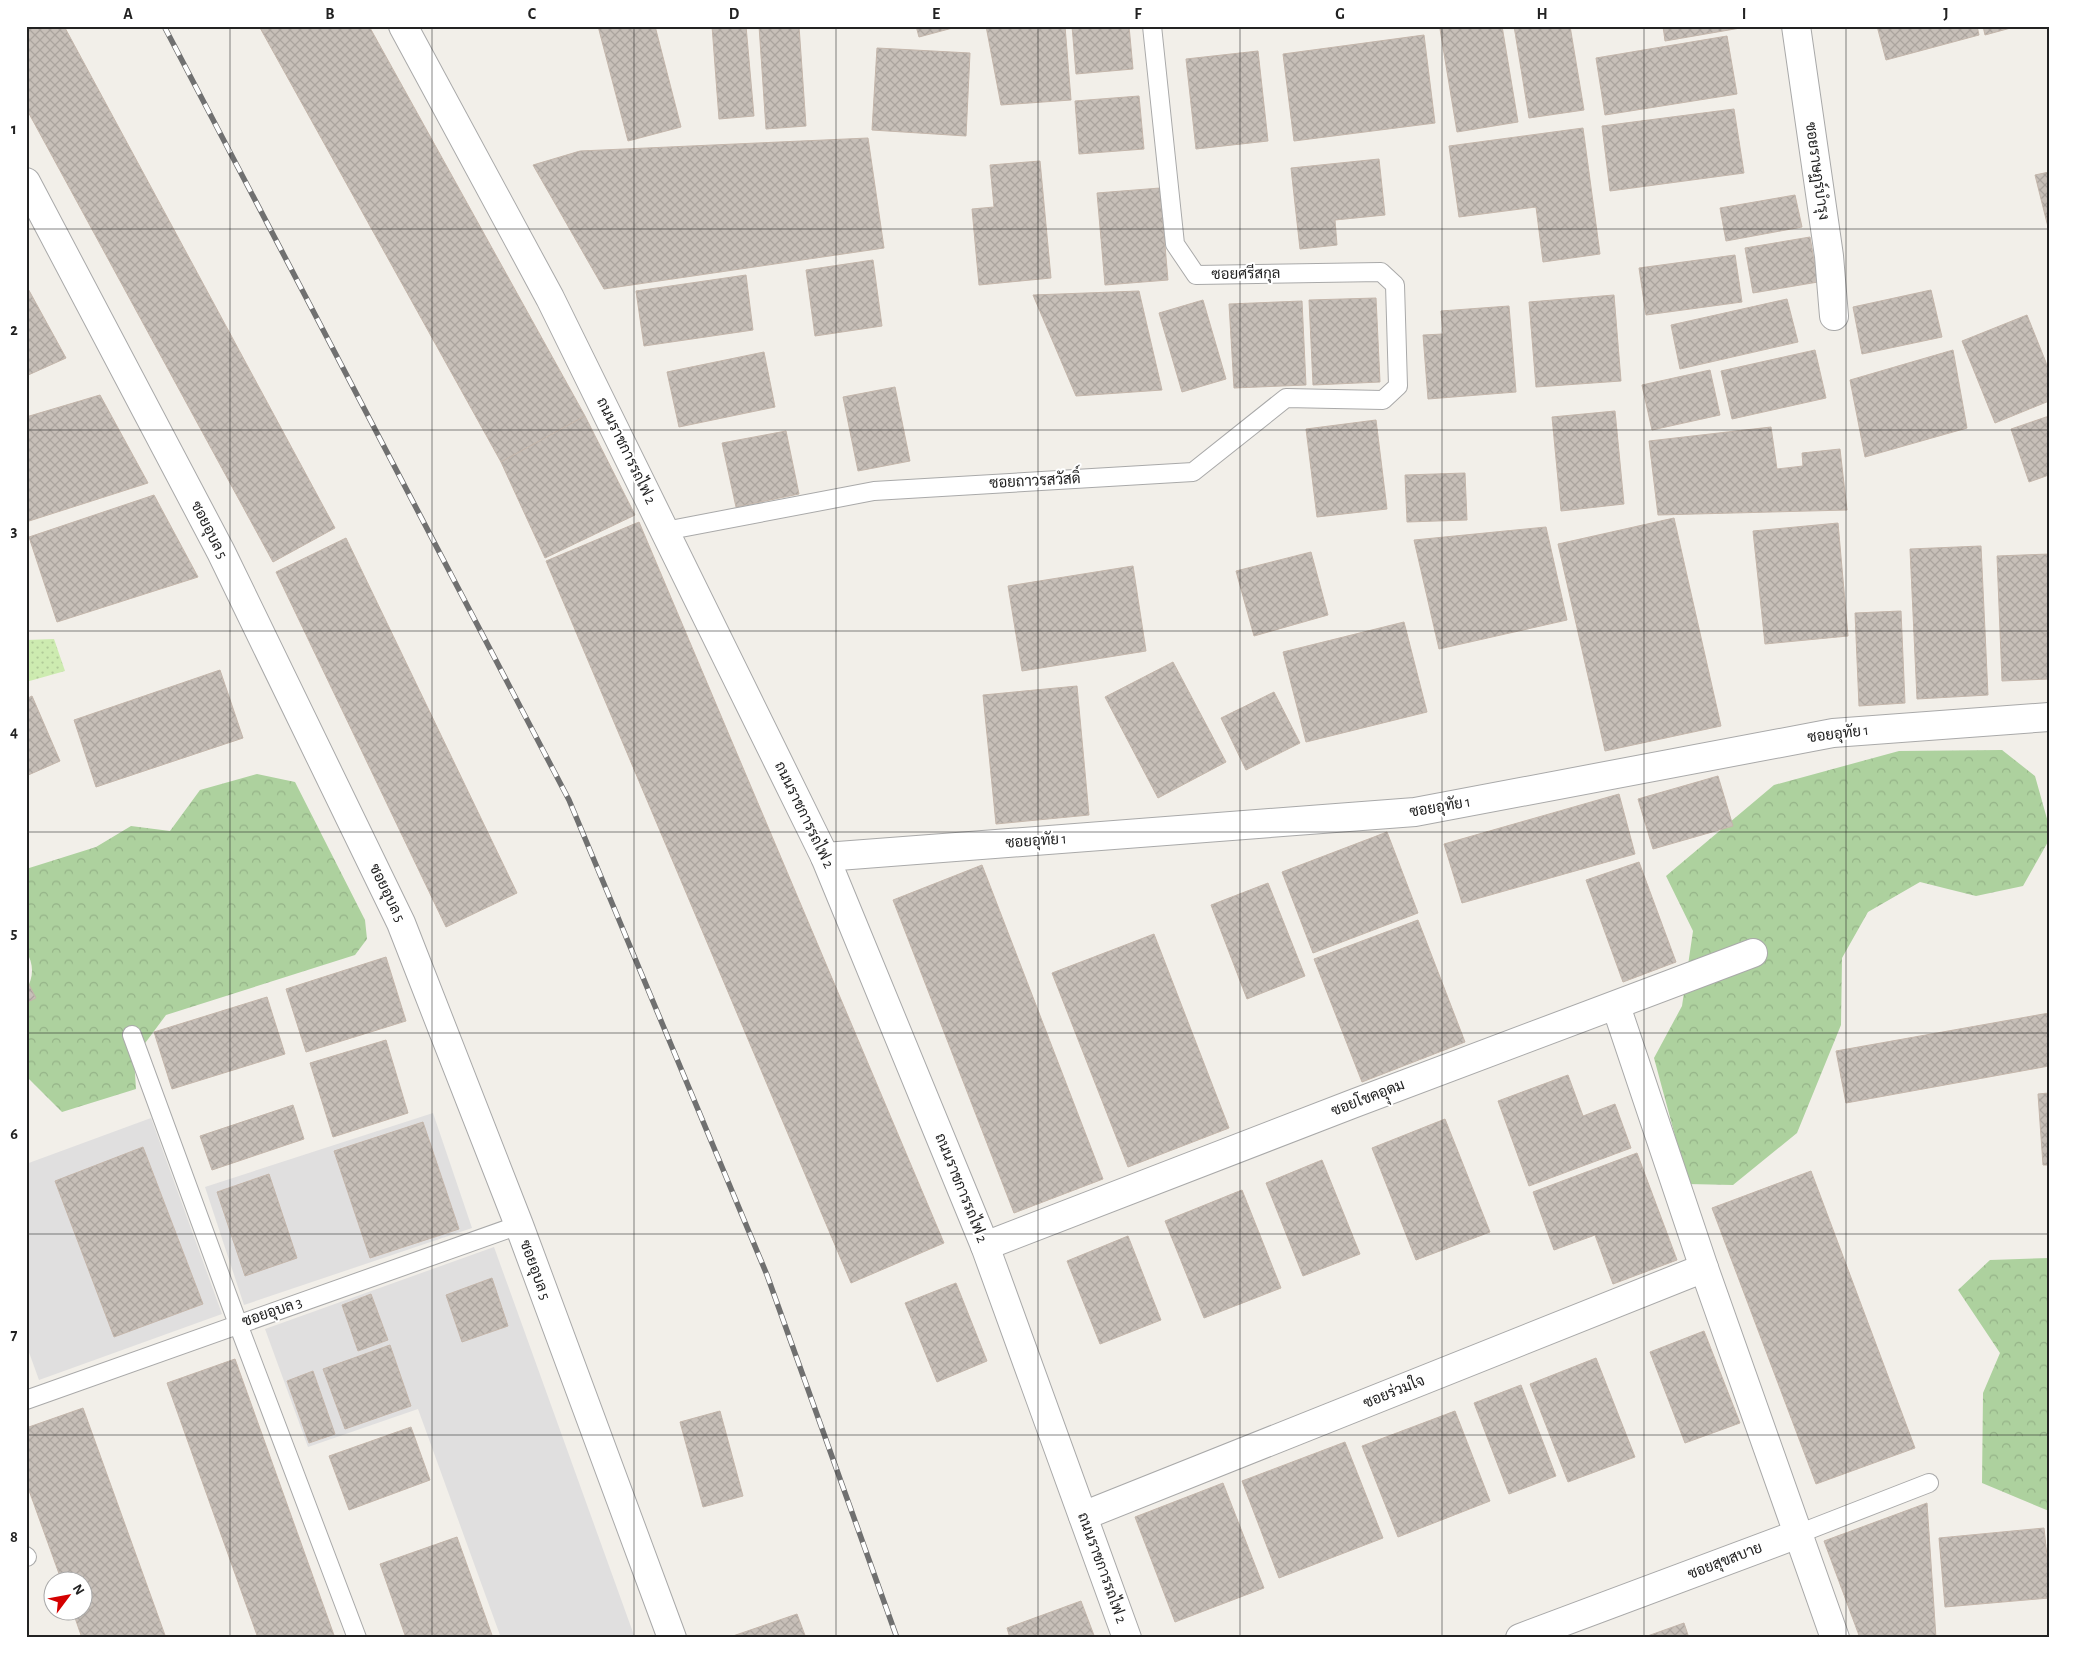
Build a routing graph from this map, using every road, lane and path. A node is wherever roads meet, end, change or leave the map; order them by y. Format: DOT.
graph roads {
  1 [pos="403,26"];
  2 [pos="1152,26"];
  3 [pos="1796,26"];
  4 [pos="26,182"];
  5 [pos="1834,316"];
  6 [pos="1383,400"];
  7 [pos="665,531"];
  8 [pos="2049,716"];
  9 [pos="826,857"];
  10 [pos="1752,953"];
  11 [pos="1616,1006"];
  12 [pos="132,1035"];
  13 [pos="519,1225"];
  14 [pos="985,1246"];
  15 [pos="1704,1268"];
  16 [pos="238,1324"];
  17 [pos="26,1400"];
  18 [pos="1929,1483"];
  19 [pos="1083,1516"];
  20 [pos="1798,1534"];
  21 [pos="356,1638"];
  22 [pos="672,1638"];
  23 [pos="1127,1638"];
  24 [pos="1520,1638"];
  25 [pos="1835,1638"];
  1 -- 7 [label="street, ถนนราชการรถไฟ 2"];
  2 -- 6 [label="lane, ซอยศรีสกุล"];
  3 -- 5 [label="street, ซอยราษฏร์บำรุง"];
  4 -- 13 [label="street, ซอยอุบล 5"];
  6 -- 7 [label="lane, ซอยถาวรสวัสดิ์"];
  7 -- 9 [label="street, ถนนราชการรถไฟ 2"];
  8 -- 9 [label="street, ซอยอุทัย 1"];
  9 -- 14 [label="street, ถนนราชการรถไฟ 2"];
  10 -- 11 [label="street, ซอยโชคอุุดม"];
  11 -- 14 [label="street, ซอยโชคอุุดม"];
  11 -- 15 [label="street"];
  12 -- 16 [label="lane"];
  13 -- 16 [label="lane, ซอยอุบล 3"];
  13 -- 22 [label="street, ซอยอุบล 5"];
  14 -- 19 [label="street, ถนนราชการรถไฟ 2"];
  15 -- 19 [label="street, ซอยร่วมใจ"];
  15 -- 20 [label="street"];
  16 -- 17 [label="lane, ซอยอุบล 3"];
  16 -- 21 [label="lane"];
  18 -- 20 [label="lane, ซอยสุขสบาย"];
  19 -- 23 [label="street, ถนนราชการรถไฟ 2"];
  20 -- 24 [label="street, ซอยสุขสบาย"];
  20 -- 25 [label="street"];
}
